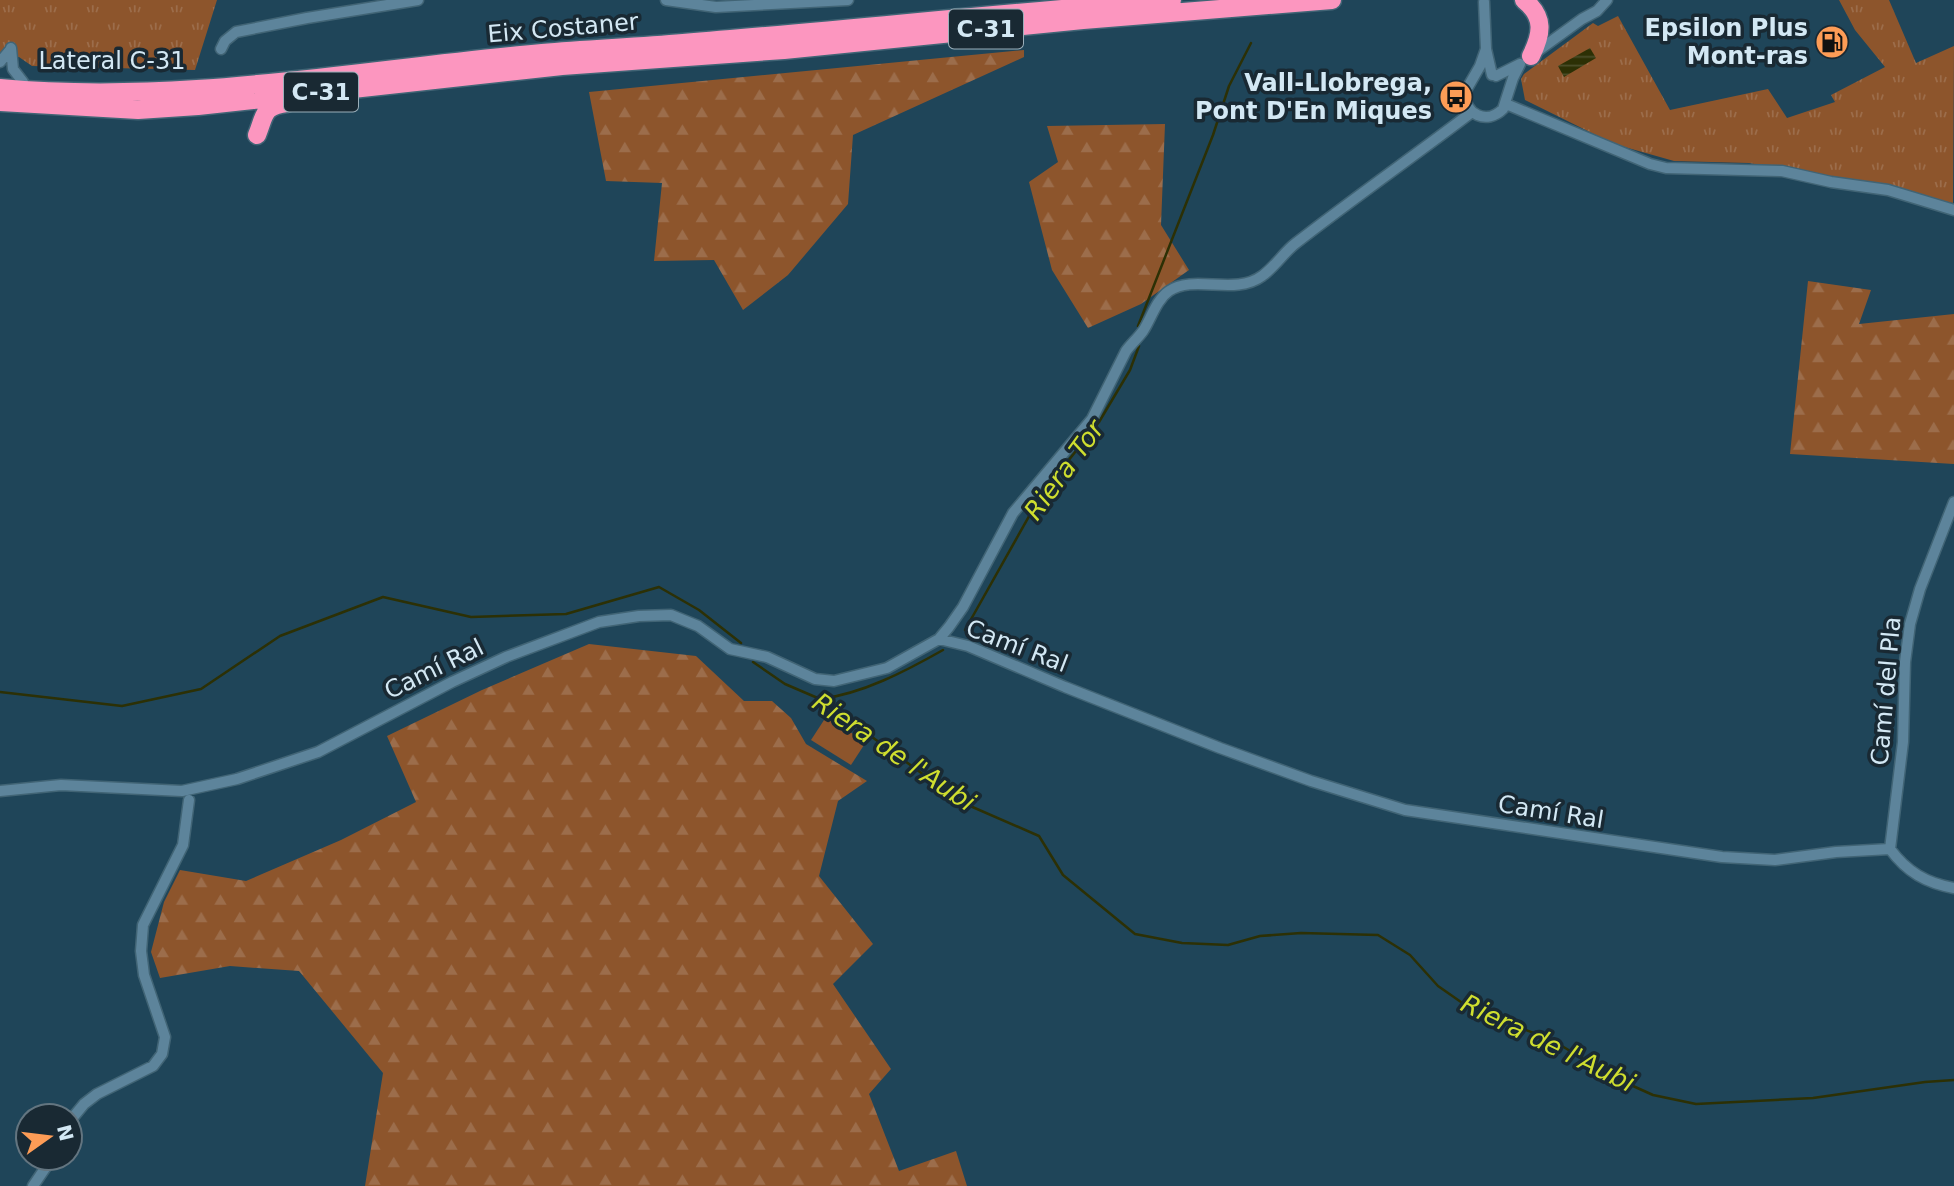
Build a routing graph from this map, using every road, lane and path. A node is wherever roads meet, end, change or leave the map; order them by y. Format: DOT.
graph roads {
  1 [pos="418,0"];
  2 [pos="666,0"];
  3 [pos="848,0"];
  4 [pos="1048,0"];
  5 [pos="1172,0"];
  6 [pos="1332,0"];
  7 [pos="1524,0"];
  8 [pos="1607,0"];
  9 [pos="1484,2"];
  10 [pos="916,22"];
  11 [pos="1486,49"];
  12 [pos="221,50"];
  13 [pos="541,53"];
  14 [pos="1525,60"];
  15 [pos="0,62"];
  16 [pos="1494,76"];
  17 [pos="440,78"];
  18 [pos="0,79"];
  19 [pos="1473,79"];
  20 [pos="224,80"];
  21 [pos="23,82"];
  22 [pos="0,88"];
  23 [pos="1507,98"];
  24 [pos="0,102"];
  25 [pos="101,108"];
  26 [pos="1472,113"];
  27 [pos="1954,210"];
  28 [pos="1954,502"];
  29 [pos="939,639"];
  30 [pos="0,791"];
  31 [pos="189,800"];
  32 [pos="1890,849"];
  33 [pos="1954,888"];
  34 [pos="84,1104"];
  1 -- 12 [label="street"];
  2 -- 3 [label="street"];
  4 -- 10 [label="highway"];
  5 -- 10 [label="highway, Eix Costaner / C-31"];
  6 -- 17 [label="highway, C-31"];
  7 -- 14 [label="highway"];
  8 -- 14 [label="street"];
  9 -- 11 [label="street"];
  10 -- 13 [label="highway, Eix Costaner / C-31"];
  11 -- 16 [label="street"];
  11 -- 19 [label="street"];
  13 -- 20 [label="highway"];
  13 -- 22 [label="highway, Eix Costaner / C-31"];
  14 -- 16 [label="street"];
  14 -- 23 [label="street"];
  15 -- 21 [label="street"];
  16 -- 19 [label="street"];
  16 -- 23 [label="street"];
  17 -- 25 [label="highway, C-31"];
  17 -- 25 [label="highway"];
  18 -- 21 [label="street, Lateral C-31"];
  19 -- 26 [label="street"];
  20 -- 21 [label="street, Lateral C-31"];
  23 -- 26 [label="street"];
  23 -- 27 [label="street"];
  24 -- 25 [label="highway, C-31"];
  26 -- 29 [label="street"];
  28 -- 32 [label="street, Camí del Pla"];
  29 -- 30 [label="street, Camí Ral"];
  29 -- 32 [label="street, Camí Ral"];
  31 -- 34 [label="street"];
  32 -- 33 [label="street"];
}
